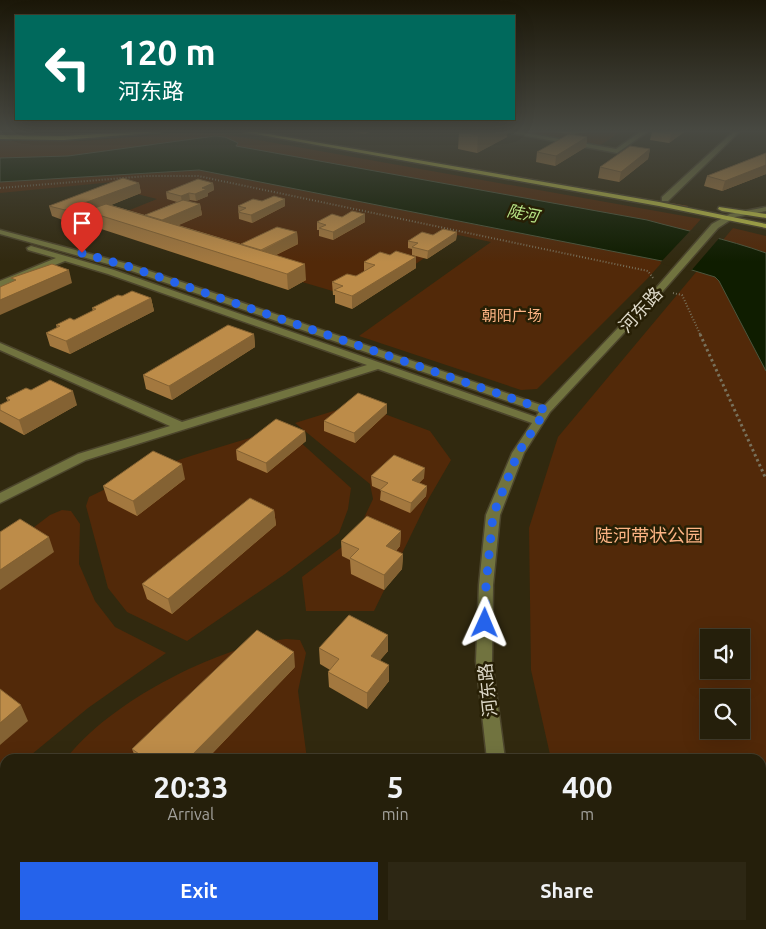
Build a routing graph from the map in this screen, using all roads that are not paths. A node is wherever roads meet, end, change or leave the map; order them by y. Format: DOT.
graph roads {
  1 [pos="491,175"];
  2 [pos="529,175"];
  3 [pos="690,175"];
  4 [pos="665,199"];
  5 [pos="766,209"];
  6 [pos="742,212"];
  7 [pos="766,216"];
  8 [pos="725,217"];
  9 [pos="766,226"];
  10 [pos="0,232"];
  11 [pos="0,241"];
  12 [pos="64,258"];
  13 [pos="0,284"];
  14 [pos="0,346"];
  15 [pos="379,364"];
  16 [pos="542,415"];
  17 [pos="183,427"];
  18 [pos="0,500"];
  19 [pos="495,754"];
  1 -- 8 [label="main road"];
  2 -- 4 [label="main road"];
  3 -- 4 [label="street"];
  4 -- 6 [label="main road"];
  5 -- 6 [label="street"];
  6 -- 7 [label="main road"];
  6 -- 8 [label="street"];
  8 -- 9 [label="main road"];
  8 -- 16 [label="street, 河东路"];
  10 -- 16 [label="street"];
  11 -- 12 [label="street"];
  12 -- 13 [label="street"];
  12 -- 15 [label="street"];
  14 -- 17 [label="street"];
  15 -- 16 [label="street"];
  15 -- 17 [label="street"];
  16 -- 19 [label="street, 河东路"];
  17 -- 18 [label="street"];
}
